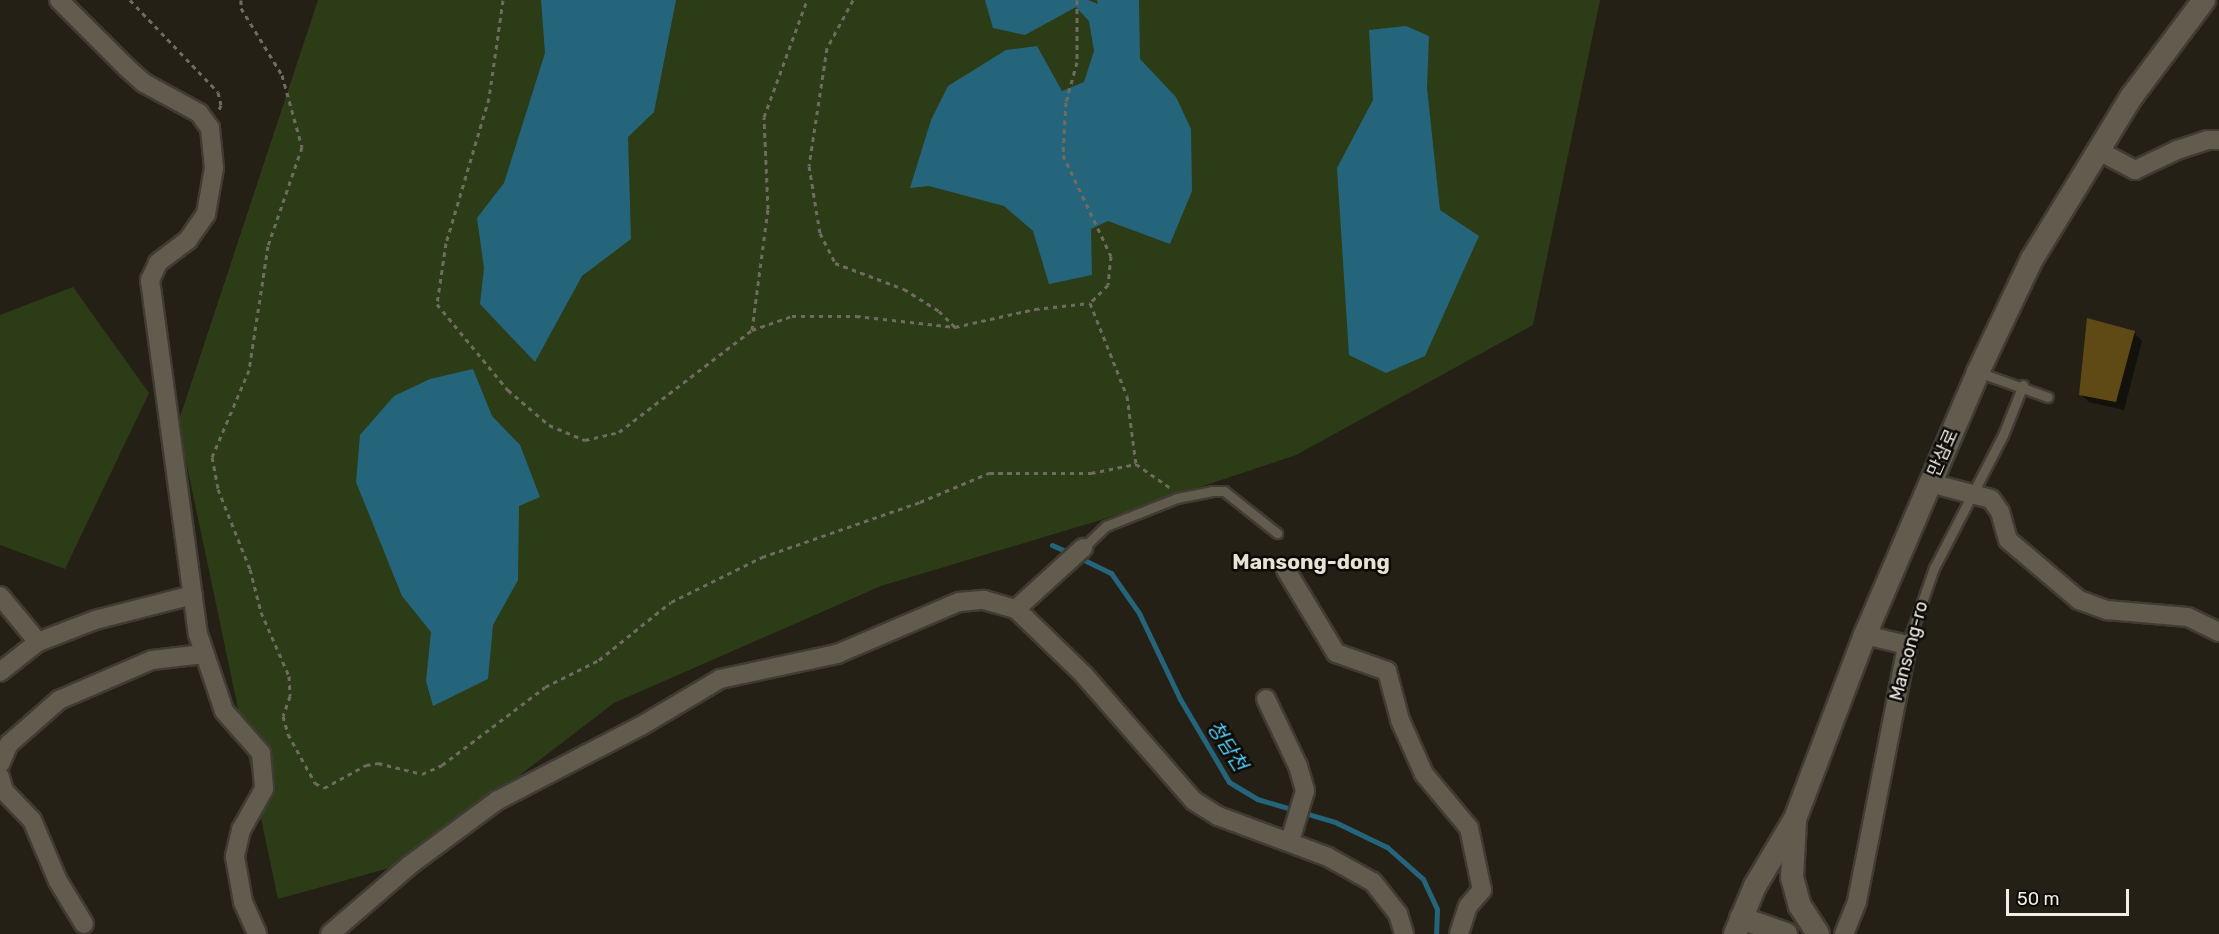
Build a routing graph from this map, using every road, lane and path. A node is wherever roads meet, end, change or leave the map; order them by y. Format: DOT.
graph roads {
  1 [pos="59,0"];
  2 [pos="130,0"];
  3 [pos="241,0"];
  4 [pos="503,0"];
  5 [pos="807,0"];
  6 [pos="853,0"];
  7 [pos="1077,0"];
  8 [pos="2204,0"];
  9 [pos="210,128"];
  10 [pos="2219,140"];
  11 [pos="2097,150"];
  12 [pos="1090,303"];
  13 [pos="955,327"];
  14 [pos="752,330"];
  15 [pos="1978,372"];
  16 [pos="2023,385"];
  17 [pos="2048,397"];
  18 [pos="1136,464"];
  19 [pos="1930,483"];
  20 [pos="1971,496"];
  21 [pos="1177,498"];
  22 [pos="1277,533"];
  23 [pos="1083,548"];
  24 [pos="1286,570"];
  25 [pos="193,595"];
  26 [pos="0,596"];
  27 [pos="1016,609"];
  28 [pos="2219,632"];
  29 [pos="1865,635"];
  30 [pos="38,642"];
  31 [pos="1907,645"];
  32 [pos="204,654"];
  33 [pos="0,672"];
  34 [pos="1266,699"];
  35 [pos="0,764"];
  36 [pos="0,777"];
  37 [pos="1795,819"];
  38 [pos="1290,841"];
  39 [pos="84,924"];
  40 [pos="1738,926"];
  41 [pos="257,934"];
  42 [pos="330,934"];
  43 [pos="1404,934"];
  44 [pos="1459,934"];
  45 [pos="1786,934"];
  46 [pos="1818,934"];
  47 [pos="1844,934"];
  1 -- 9 [label="street"];
  2 -- 9 [label="path"];
  3 -- 18 [label="path"];
  4 -- 14 [label="path"];
  5 -- 14 [label="path"];
  6 -- 13 [label="path"];
  7 -- 12 [label="path"];
  8 -- 11 [label="street, 만삼로"];
  9 -- 25 [label="street"];
  10 -- 11 [label="street"];
  11 -- 15 [label="street, 만삼로"];
  12 -- 13 [label="path"];
  12 -- 18 [label="path"];
  13 -- 14 [label="path"];
  15 -- 16 [label="lane"];
  15 -- 19 [label="street, 만삼로"];
  16 -- 17 [label="lane"];
  16 -- 20 [label="lane, Mansong-ro"];
  18 -- 21 [label="path"];
  19 -- 20 [label="street"];
  19 -- 29 [label="street, 만삼로"];
  20 -- 28 [label="street"];
  20 -- 31 [label="lane, Mansong-ro"];
  21 -- 22 [label="lane"];
  21 -- 23 [label="lane"];
  23 -- 27 [label="street"];
  24 -- 44 [label="street"];
  25 -- 30 [label="street"];
  25 -- 32 [label="street"];
  26 -- 30 [label="street"];
  27 -- 38 [label="street"];
  27 -- 42 [label="street"];
  29 -- 31 [label="street"];
  29 -- 37 [label="street, 만삼로"];
  30 -- 33 [label="street"];
  31 -- 47 [label="street, Mansong-ro"];
  32 -- 35 [label="street"];
  32 -- 41 [label="street"];
  34 -- 38 [label="street"];
  36 -- 39 [label="street"];
  37 -- 40 [label="street, 만삼로"];
  37 -- 46 [label="street"];
  38 -- 43 [label="street"];
  40 -- 45 [label="street"];
}
